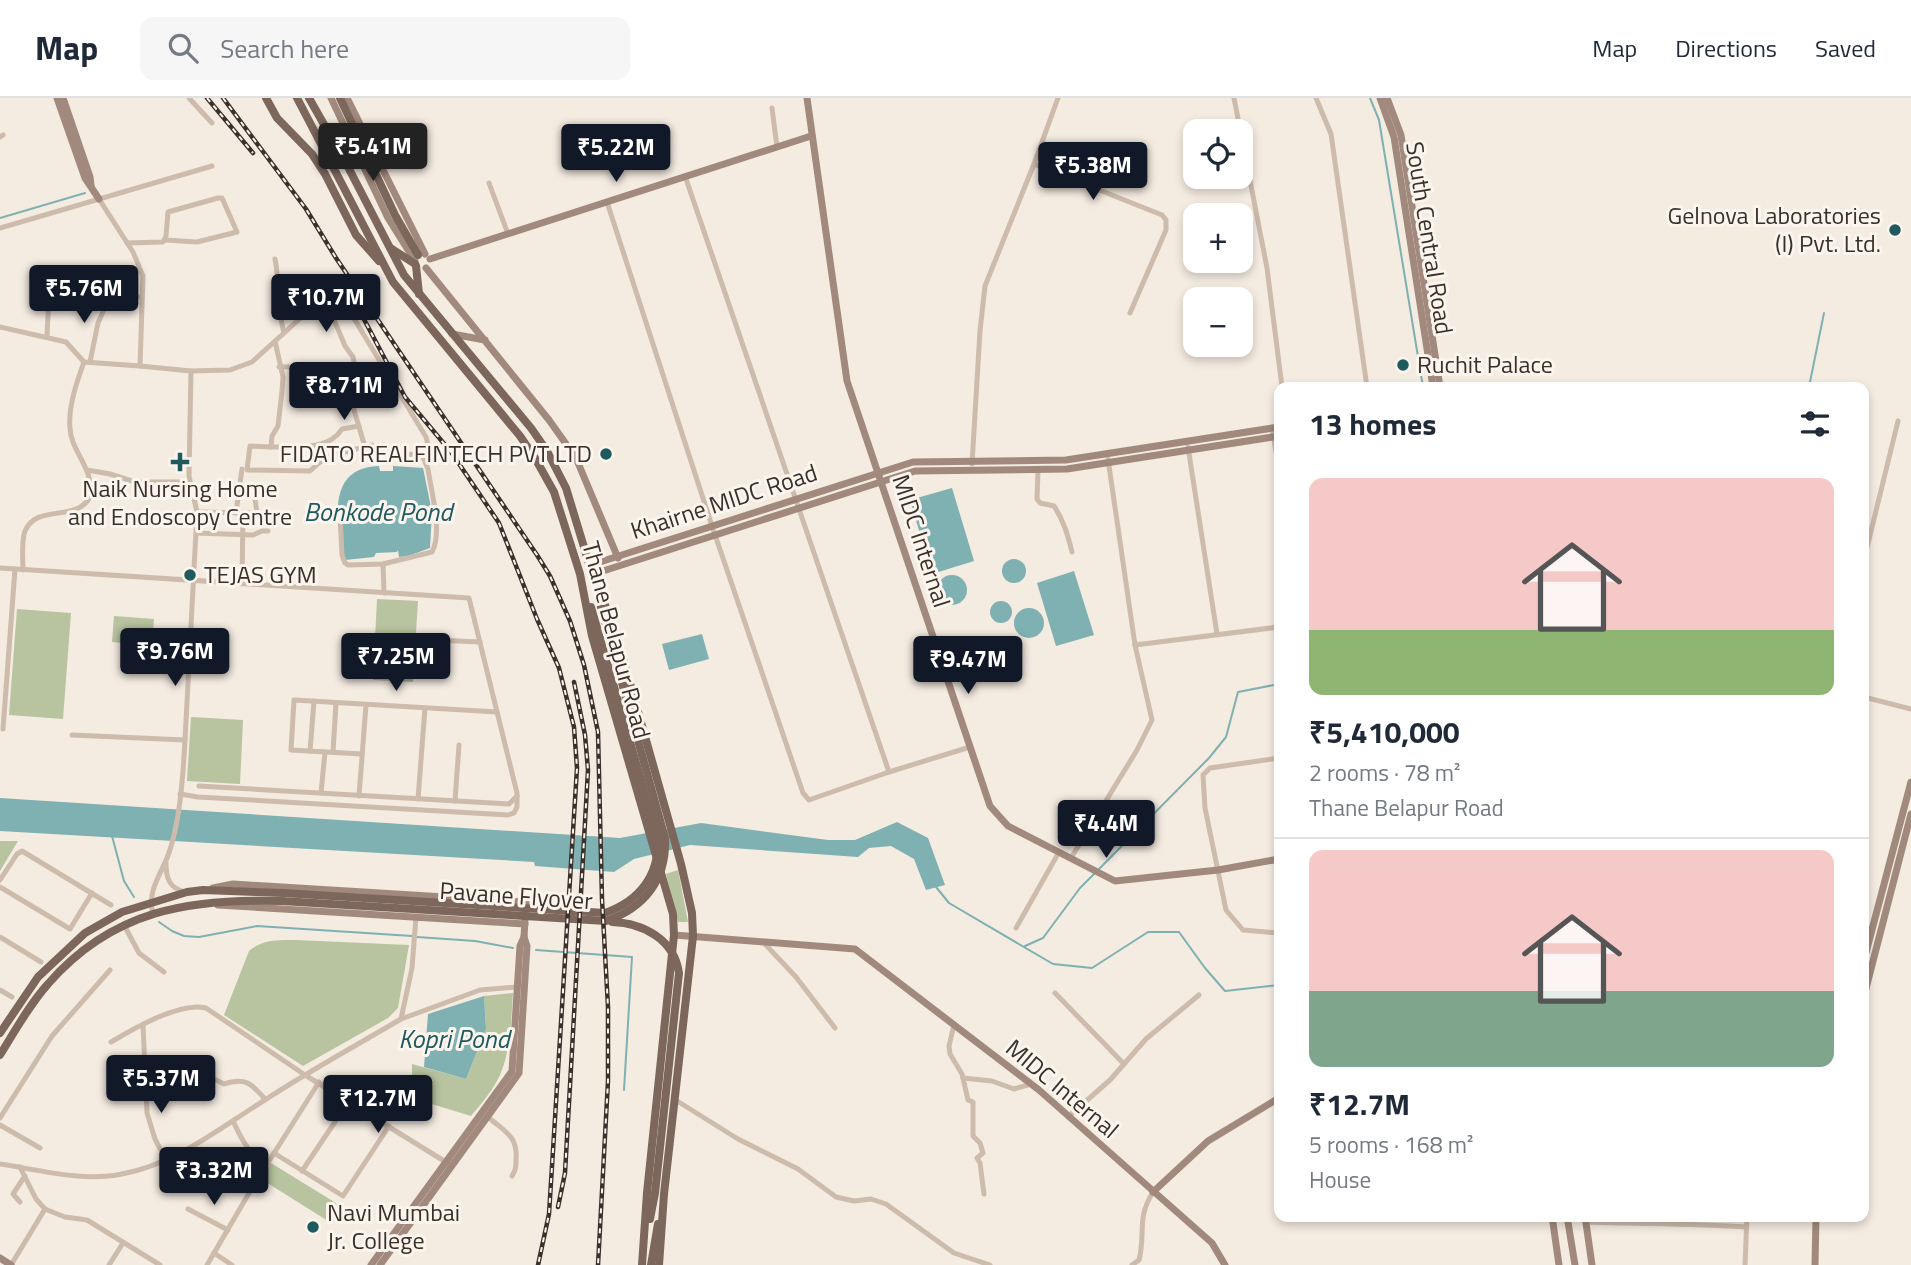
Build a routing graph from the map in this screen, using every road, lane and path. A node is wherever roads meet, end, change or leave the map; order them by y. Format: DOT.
graph roads {
  1 [pos="57,98"];
  2 [pos="63,98"];
  3 [pos="189,98"];
  4 [pos="266,98"];
  5 [pos="297,98"];
  6 [pos="309,98"];
  7 [pos="331,98"];
  8 [pos="340,98"];
  9 [pos="347,98"];
  10 [pos="807,98"];
  11 [pos="1058,98"];
  12 [pos="1234,98"];
  13 [pos="1316,98"];
  14 [pos="1380,98"];
  15 [pos="1387,98"];
  16 [pos="772,108"];
  17 [pos="212,123"];
  18 [pos="811,136"];
  19 [pos="777,147"];
  20 [pos="1034,164"];
  21 [pos="212,166"];
  22 [pos="685,176"];
  23 [pos="489,183"];
  24 [pos="91,186"];
  25 [pos="99,199"];
  26 [pos="607,202"];
  27 [pos="0,228"];
  28 [pos="508,234"];
  29 [pos="165,240"];
  30 [pos="127,243"];
  31 [pos="390,247"];
  32 [pos="275,259"];
  33 [pos="420,260"];
  34 [pos="387,270"];
  35 [pos="419,295"];
  36 [pos="110,296"];
  37 [pos="142,297"];
  38 [pos="324,303"];
  39 [pos="1130,313"];
  40 [pos="0,327"];
  41 [pos="284,333"];
  42 [pos="451,333"];
  43 [pos="47,336"];
  44 [pos="275,341"];
  45 [pos="485,341"];
  46 [pos="87,362"];
  47 [pos="140,366"];
  48 [pos="355,366"];
  49 [pos="279,367"];
  50 [pos="191,371"];
  51 [pos="1281,382"];
  52 [pos="1366,382"];
  53 [pos="1432,382"];
  54 [pos="1439,382"];
  55 [pos="353,393"];
  56 [pos="302,400"];
  57 [pos="1898,421"];
  58 [pos="359,426"];
  59 [pos="1274,427"];
  60 [pos="1274,436"];
  61 [pos="1187,441"];
  62 [pos="271,447"];
  63 [pos="365,447"];
  64 [pos="1188,450"];
  65 [pos="1107,453"];
  66 [pos="417,454"];
  67 [pos="972,461"];
  68 [pos="1108,462"];
  69 [pos="242,469"];
  70 [pos="87,470"];
  71 [pos="972,470"];
  72 [pos="1038,470"];
  73 [pos="879,473"];
  74 [pos="189,482"];
  75 [pos="882,482"];
  76 [pos="254,492"];
  77 [pos="796,500"];
  78 [pos="799,508"];
  79 [pos="197,512"];
  80 [pos="239,513"];
  81 [pos="340,514"];
  82 [pos="712,526"];
  83 [pos="268,531"];
  84 [pos="196,533"];
  85 [pos="244,534"];
  86 [pos="715,535"];
  87 [pos="1869,540"];
  88 [pos="1072,552"];
  89 [pos="617,556"];
  90 [pos="383,564"];
  91 [pos="621,565"];
  92 [pos="0,568"];
  93 [pos="15,569"];
  94 [pos="23,570"];
  95 [pos="591,570"];
  96 [pos="580,574"];
  97 [pos="194,581"];
  98 [pos="243,584"];
  99 [pos="384,593"];
  100 [pos="1274,628"];
  101 [pos="603,633"];
  102 [pos="1217,634"];
  103 [pos="436,640"];
  104 [pos="480,642"];
  105 [pos="1135,645"];
  106 [pos="1869,698"];
  107 [pos="314,702"];
  108 [pos="336,703"];
  109 [pos="366,705"];
  110 [pos="425,708"];
  111 [pos="1911,709"];
  112 [pos="497,712"];
  113 [pos="3,729"];
  114 [pos="72,735"];
  115 [pos="185,740"];
  116 [pos="459,745"];
  117 [pos="970,747"];
  118 [pos="310,751"];
  119 [pos="325,752"];
  120 [pos="333,752"];
  121 [pos="362,754"];
  122 [pos="1274,759"];
  123 [pos="889,772"];
  124 [pos="1911,782"];
  125 [pos="199,786"];
  126 [pos="321,793"];
  127 [pos="517,793"];
  128 [pos="180,796"];
  129 [pos="359,796"];
  130 [pos="418,799"];
  131 [pos="455,801"];
  132 [pos="417,810"];
  133 [pos="1911,814"];
  134 [pos="1903,826"];
  135 [pos="1059,852"];
  136 [pos="1071,858"];
  137 [pos="166,859"];
  138 [pos="1274,860"];
  139 [pos="1218,870"];
  140 [pos="0,880"];
  141 [pos="0,887"];
  142 [pos="202,891"];
  143 [pos="187,892"];
  144 [pos="92,893"];
  145 [pos="232,895"];
  146 [pos="150,902"];
  147 [pos="203,903"];
  148 [pos="111,905"];
  149 [pos="153,914"];
  150 [pos="416,917"];
  151 [pos="606,921"];
  152 [pos="525,924"];
  153 [pos="124,925"];
  154 [pos="1016,928"];
  155 [pos="1274,933"];
  156 [pos="674,935"];
  157 [pos="692,936"];
  158 [pos="0,937"];
  159 [pos="524,937"];
  160 [pos="763,941"];
  161 [pos="1869,943"];
  162 [pos="41,962"];
  163 [pos="110,970"];
  164 [pos="164,972"];
  165 [pos="1869,974"];
  166 [pos="517,987"];
  167 [pos="0,990"];
  168 [pos="1055,993"];
  169 [pos="1199,995"];
  170 [pos="12,997"];
  171 [pos="401,1019"];
  172 [pos="143,1025"];
  173 [pos="954,1025"];
  174 [pos="835,1028"];
  175 [pos="0,1033"];
  176 [pos="111,1042"];
  177 [pos="0,1055"];
  178 [pos="1124,1064"];
  179 [pos="145,1073"];
  180 [pos="305,1074"];
  181 [pos="962,1078"];
  182 [pos="318,1082"];
  183 [pos="1031,1084"];
  184 [pos="265,1099"];
  185 [pos="674,1099"];
  186 [pos="349,1101"];
  187 [pos="1274,1101"];
  188 [pos="1068,1116"];
  189 [pos="488,1117"];
  190 [pos="0,1118"];
  191 [pos="233,1121"];
  192 [pos="0,1125"];
  193 [pos="389,1126"];
  194 [pos="40,1148"];
  195 [pos="274,1153"];
  196 [pos="166,1160"];
  197 [pos="268,1163"];
  198 [pos="0,1164"];
  199 [pos="449,1164"];
  200 [pos="20,1167"];
  201 [pos="302,1171"];
  202 [pos="25,1176"];
  203 [pos="512,1176"];
  204 [pos="252,1188"];
  205 [pos="1153,1192"];
  206 [pos="659,1193"];
  207 [pos="984,1194"];
  208 [pos="215,1198"];
  209 [pos="20,1202"];
  210 [pos="45,1209"];
  211 [pos="188,1209"];
  212 [pos="1553,1222"];
  213 [pos="1568,1222"];
  214 [pos="1585,1222"];
  215 [pos="1616,1222"];
  216 [pos="1746,1222"];
  217 [pos="1816,1222"];
  218 [pos="1746,1227"];
  219 [pos="228,1230"];
  220 [pos="123,1243"];
  221 [pos="648,1249"];
  222 [pos="214,1253"];
  223 [pos="0,1258"];
  224 [pos="11,1265"];
  225 [pos="109,1265"];
  226 [pos="160,1265"];
  227 [pos="207,1265"];
  228 [pos="232,1265"];
  229 [pos="371,1265"];
  230 [pos="380,1265"];
  231 [pos="642,1265"];
  232 [pos="651,1265"];
  233 [pos="659,1265"];
  234 [pos="990,1265"];
  235 [pos="1132,1265"];
  236 [pos="1225,1265"];
  237 [pos="1559,1265"];
  238 [pos="1575,1265"];
  239 [pos="1592,1265"];
  240 [pos="1745,1265"];
  241 [pos="1815,1265"];
  1 -- 24 [label="main road"];
  2 -- 24 [label="main road"];
  3 -- 17 [label="street"];
  4 -- 34 [label="main road"];
  5 -- 34 [label="main road, Thane Belapur Road"];
  6 -- 31 [label="main road, Thane Belapur Road"];
  7 -- 33 [label="main road"];
  8 -- 33 [label="main road"];
  9 -- 33 [label="main road"];
  10 -- 18 [label="main road, MIDC Internal"];
  11 -- 20 [label="street"];
  12 -- 51 [label="street"];
  13 -- 52 [label="street"];
  14 -- 53 [label="main road, South Central Road"];
  15 -- 54 [label="main road, South Central Road"];
  16 -- 19 [label="street"];
  18 -- 19 [label="main road"];
  18 -- 73 [label="main road, MIDC Internal"];
  19 -- 22 [label="main road"];
  20 -- 39 [label="street"];
  20 -- 67 [label="street"];
  21 -- 25 [label="street"];
  22 -- 26 [label="main road"];
  22 -- 77 [label="street"];
  23 -- 28 [label="street"];
  24 -- 25 [label="main road"];
  25 -- 27 [label="street"];
  25 -- 30 [label="street"];
  26 -- 28 [label="main road"];
  26 -- 82 [label="street"];
  28 -- 33 [label="main road"];
  29 -- 29 [label="street"];
  29 -- 30 [label="street"];
  30 -- 37 [label="street"];
  31 -- 33 [label="main road"];
  31 -- 35 [label="main road, Thane Belapur Road"];
  32 -- 41 [label="street"];
  33 -- 35 [label="main road"];
  33 -- 45 [label="main road"];
  34 -- 96 [label="main road, Thane Belapur Road"];
  35 -- 42 [label="main road, Thane Belapur Road"];
  36 -- 37 [label="street"];
  36 -- 43 [label="street"];
  36 -- 46 [label="street"];
  37 -- 47 [label="street"];
  38 -- 41 [label="street"];
  38 -- 48 [label="street"];
  38 -- 66 [label="street"];
  40 -- 43 [label="street"];
  41 -- 44 [label="street"];
  42 -- 45 [label="main road"];
  42 -- 95 [label="main road, Thane Belapur Road"];
  43 -- 46 [label="street"];
  44 -- 49 [label="street"];
  44 -- 50 [label="street"];
  45 -- 89 [label="main road"];
  46 -- 47 [label="street"];
  46 -- 70 [label="street"];
  47 -- 50 [label="street"];
  48 -- 49 [label="street"];
  48 -- 55 [label="street"];
  49 -- 62 [label="street"];
  50 -- 74 [label="street"];
  55 -- 56 [label="street"];
  55 -- 58 [label="street"];
  57 -- 87 [label="street"];
  58 -- 62 [label="street"];
  58 -- 63 [label="street"];
  59 -- 61 [label="main road, Khairne MIDC Road"];
  60 -- 64 [label="main road, Khairne MIDC Road"];
  61 -- 64 [label="street"];
  61 -- 65 [label="main road, Khairne MIDC Road"];
  62 -- 63 [label="street"];
  63 -- 66 [label="street"];
  64 -- 68 [label="main road, Khairne MIDC Road"];
  64 -- 102 [label="street"];
  65 -- 67 [label="main road, Khairne MIDC Road"];
  65 -- 68 [label="street"];
  66 -- 90 [label="street"];
  67 -- 71 [label="street"];
  67 -- 73 [label="main road, Khairne MIDC Road"];
  68 -- 72 [label="main road, Khairne MIDC Road"];
  68 -- 105 [label="street"];
  69 -- 80 [label="street"];
  70 -- 74 [label="street"];
  70 -- 94 [label="street"];
  71 -- 72 [label="main road, Khairne MIDC Road"];
  71 -- 75 [label="main road, Khairne MIDC Road"];
  72 -- 88 [label="street"];
  73 -- 75 [label="main road, MIDC Internal"];
  73 -- 77 [label="main road, Khairne MIDC Road"];
  74 -- 79 [label="street"];
  75 -- 78 [label="main road, Khairne MIDC Road"];
  75 -- 117 [label="main road, MIDC Internal"];
  76 -- 80 [label="street"];
  77 -- 78 [label="street"];
  77 -- 82 [label="main road, Khairne MIDC Road"];
  78 -- 86 [label="main road, Khairne MIDC Road"];
  78 -- 123 [label="street"];
  79 -- 80 [label="street"];
  79 -- 84 [label="street"];
  80 -- 85 [label="street"];
  81 -- 90 [label="street"];
  82 -- 86 [label="street"];
  82 -- 89 [label="main road, Khairne MIDC Road"];
  83 -- 85 [label="street"];
  84 -- 85 [label="street"];
  84 -- 97 [label="street"];
  85 -- 98 [label="street"];
  86 -- 91 [label="main road, Khairne MIDC Road"];
  86 -- 123 [label="street"];
  89 -- 91 [label="main road"];
  89 -- 95 [label="main road, Khairne MIDC Road"];
  90 -- 99 [label="street"];
  91 -- 95 [label="main road, Khairne MIDC Road"];
  92 -- 93 [label="street"];
  93 -- 94 [label="street"];
  93 -- 113 [label="street"];
  94 -- 97 [label="street"];
  95 -- 101 [label="main road, Pavane Flyover"];
  95 -- 157 [label="main road, Thane Belapur Road"];
  96 -- 101 [label="main road, Pavane Flyover"];
  96 -- 156 [label="main road, Thane Belapur Road"];
  97 -- 98 [label="street"];
  97 -- 115 [label="street"];
  98 -- 99 [label="street"];
  99 -- 104 [label="street"];
  100 -- 102 [label="street"];
  101 -- 145 [label="main road, Pavane Flyover"];
  101 -- 151 [label="main road, Pavane Flyover"];
  102 -- 105 [label="street"];
  103 -- 104 [label="street"];
  104 -- 112 [label="street"];
  105 -- 136 [label="street"];
  106 -- 111 [label="street"];
  107 -- 108 [label="street"];
  107 -- 118 [label="street"];
  107 -- 118 [label="street"];
  108 -- 109 [label="street"];
  108 -- 120 [label="street"];
  109 -- 110 [label="street"];
  109 -- 121 [label="street"];
  110 -- 112 [label="street"];
  110 -- 130 [label="street"];
  112 -- 127 [label="street"];
  114 -- 115 [label="street"];
  115 -- 128 [label="street"];
  116 -- 131 [label="street"];
  117 -- 123 [label="street"];
  117 -- 135 [label="main road, MIDC Internal"];
  118 -- 119 [label="street"];
  119 -- 120 [label="street"];
  119 -- 126 [label="street"];
  120 -- 121 [label="street"];
  121 -- 129 [label="street"];
  122 -- 139 [label="street"];
  124 -- 134 [label="main road"];
  125 -- 126 [label="street"];
  126 -- 129 [label="street"];
  127 -- 131 [label="street"];
  127 -- 132 [label="street"];
  128 -- 132 [label="street"];
  128 -- 137 [label="street"];
  129 -- 130 [label="street"];
  130 -- 131 [label="street"];
  130 -- 132 [label="street"];
  133 -- 134 [label="main road"];
  134 -- 161 [label="main road"];
  134 -- 165 [label="main road"];
  135 -- 136 [label="main road, MIDC Internal"];
  135 -- 154 [label="street"];
  136 -- 139 [label="main road, MIDC Internal"];
  137 -- 143 [label="street"];
  137 -- 146 [label="street"];
  138 -- 139 [label="main road, MIDC Internal"];
  139 -- 155 [label="street"];
  140 -- 144 [label="street"];
  141 -- 144 [label="street"];
  142 -- 143 [label="main road, Pavane Flyover"];
  142 -- 145 [label="main road, Pavane Flyover"];
  142 -- 152 [label="main road"];
  143 -- 146 [label="main road, Pavane Flyover"];
  144 -- 148 [label="street"];
  145 -- 147 [label="main road, Pavane Flyover"];
  145 -- 151 [label="main road, Pavane Flyover"];
  146 -- 149 [label="street"];
  146 -- 175 [label="main road, Pavane Flyover"];
  147 -- 149 [label="main road, Pavane Flyover"];
  147 -- 150 [label="main road"];
  149 -- 153 [label="main road, Pavane Flyover"];
  150 -- 152 [label="main road"];
  150 -- 171 [label="street"];
  151 -- 206 [label="main road"];
  152 -- 159 [label="main road"];
  153 -- 164 [label="street"];
  153 -- 177 [label="main road, Pavane Flyover"];
  156 -- 157 [label="main road, MIDC Internal"];
  156 -- 221 [label="main road, Thane Belapur Road"];
  157 -- 160 [label="main road, MIDC Internal"];
  157 -- 185 [label="main road, Thane Belapur Road"];
  158 -- 162 [label="street"];
  159 -- 166 [label="main road"];
  159 -- 189 [label="main road"];
  160 -- 173 [label="main road, MIDC Internal"];
  160 -- 174 [label="street"];
  163 -- 190 [label="street"];
  166 -- 171 [label="street"];
  166 -- 199 [label="main road"];
  167 -- 170 [label="street"];
  168 -- 178 [label="street"];
  169 -- 178 [label="street"];
  171 -- 180 [label="street"];
  172 -- 176 [label="street"];
  172 -- 179 [label="street"];
  172 -- 180 [label="street"];
  173 -- 181 [label="street"];
  173 -- 183 [label="main road, MIDC Internal"];
  178 -- 188 [label="street"];
  179 -- 184 [label="street"];
  179 -- 196 [label="street"];
  180 -- 182 [label="street"];
  180 -- 184 [label="street"];
  181 -- 183 [label="street"];
  181 -- 207 [label="street"];
  182 -- 186 [label="street"];
  182 -- 195 [label="street"];
  183 -- 188 [label="main road, MIDC Internal"];
  184 -- 191 [label="street"];
  185 -- 206 [label="main road, Thane Belapur Road"];
  185 -- 234 [label="street"];
  186 -- 193 [label="street"];
  186 -- 201 [label="street"];
  187 -- 205 [label="main road"];
  188 -- 205 [label="main road, MIDC Internal"];
  189 -- 199 [label="main road"];
  189 -- 203 [label="street"];
  191 -- 196 [label="street"];
  191 -- 197 [label="street"];
  192 -- 194 [label="street"];
  193 -- 199 [label="street"];
  193 -- 201 [label="street"];
  195 -- 197 [label="street"];
  195 -- 201 [label="street"];
  196 -- 200 [label="street"];
  197 -- 204 [label="street"];
  198 -- 200 [label="street"];
  199 -- 229 [label="main road"];
  199 -- 230 [label="main road"];
  200 -- 202 [label="street"];
  202 -- 209 [label="street"];
  202 -- 210 [label="street"];
  204 -- 208 [label="street"];
  204 -- 219 [label="street"];
  205 -- 235 [label="street"];
  205 -- 236 [label="main road, MIDC Internal"];
  206 -- 221 [label="main road"];
  206 -- 233 [label="main road"];
  210 -- 220 [label="street"];
  210 -- 224 [label="street"];
  211 -- 219 [label="street"];
  212 -- 237 [label="main road"];
  213 -- 238 [label="main road"];
  214 -- 239 [label="main road"];
  215 -- 218 [label="street"];
  216 -- 218 [label="street"];
  217 -- 241 [label="main road"];
  218 -- 240 [label="street"];
  219 -- 222 [label="street"];
  220 -- 225 [label="street"];
  220 -- 226 [label="street"];
  221 -- 231 [label="main road, Thane Belapur Road"];
  221 -- 232 [label="main road"];
  222 -- 227 [label="street"];
  222 -- 228 [label="street"];
  223 -- 224 [label="main road"];
}
